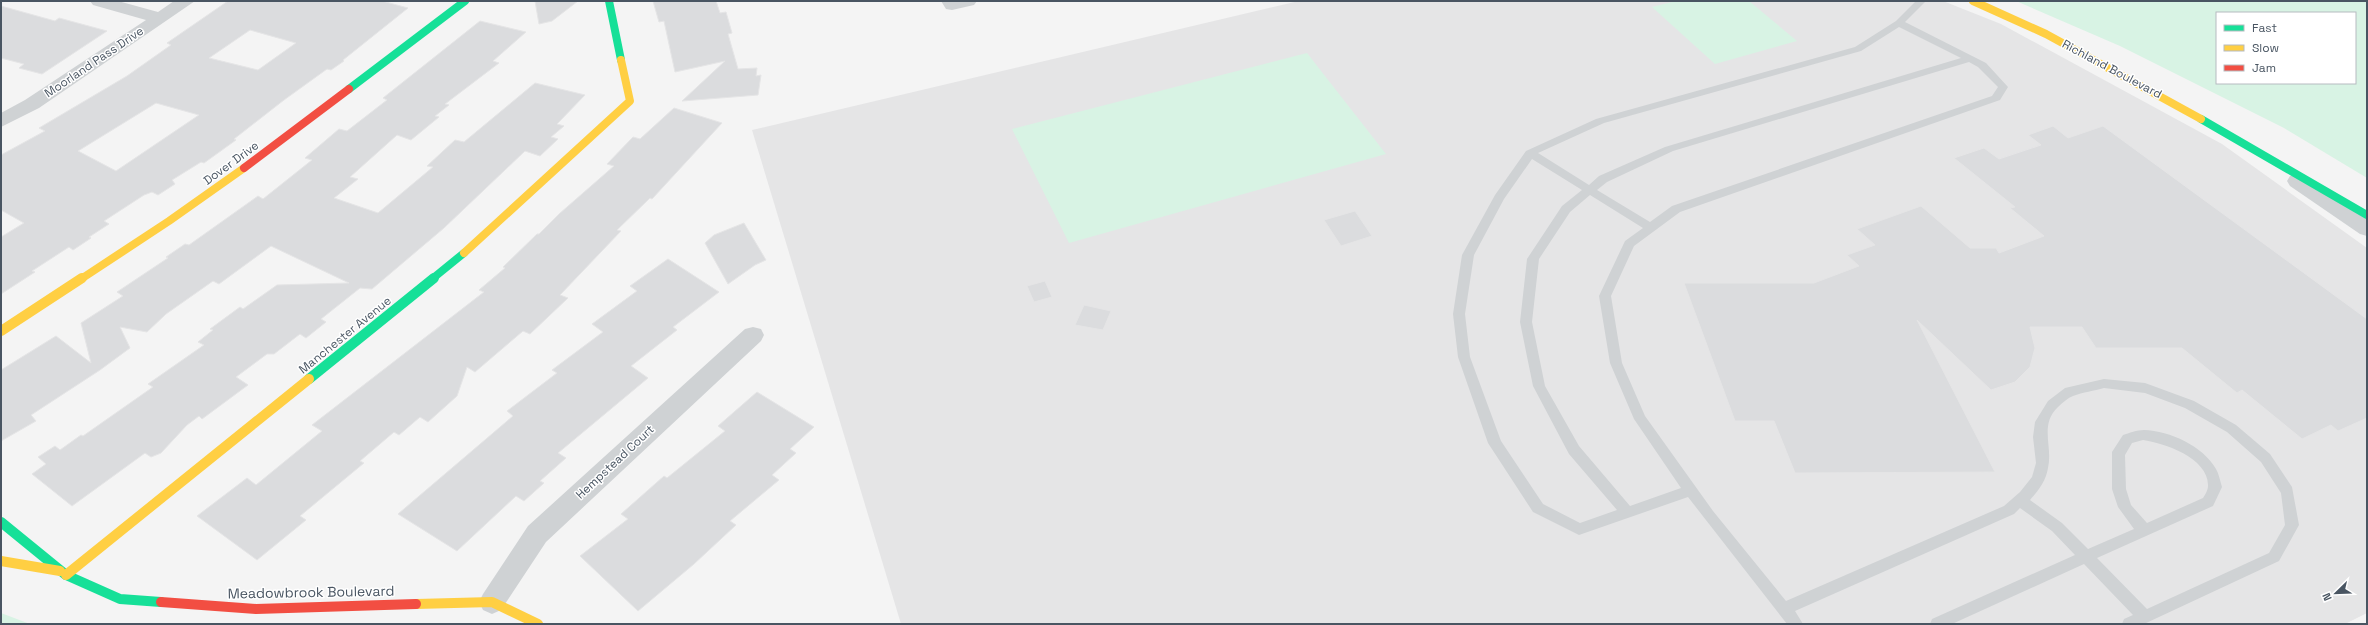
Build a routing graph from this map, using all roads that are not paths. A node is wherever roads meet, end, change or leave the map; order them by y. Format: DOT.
graph roads {
  1 [pos="99,1"];
  2 [pos="186,1"];
  3 [pos="465,1"];
  4 [pos="610,1"];
  5 [pos="968,1"];
  6 [pos="1921,1"];
  7 [pos="1973,1"];
  8 [pos="951,3"];
  9 [pos="160,18"];
  10 [pos="1899,23"];
  11 [pos="1970,59"];
  12 [pos="1,121"];
  13 [pos="2246,146"];
  14 [pos="1530,153"];
  15 [pos="1590,189"];
  16 [pos="2367,216"];
  17 [pos="1651,228"];
  18 [pos="2367,229"];
  19 [pos="1,330"];
  20 [pos="753,335"];
  21 [pos="1691,490"];
  22 [pos="2020,500"];
  23 [pos="1627,512"];
  24 [pos="1,522"];
  25 [pos="2144,530"];
  26 [pos="2086,557"];
  27 [pos="1,561"];
  28 [pos="64,573"];
  29 [pos="492,602"];
  30 [pos="1784,609"];
  31 [pos="2145,617"];
  32 [pos="538,624"];
  33 [pos="1796,624"];
  34 [pos="1937,624"];
  35 [pos="2129,624"];
  1 -- 9 [label="street"];
  2 -- 9 [label="street, Moorland Pass Drive"];
  3 -- 19 [label="street, Dover Drive"];
  4 -- 28 [label="street, Manchester Avenue"];
  5 -- 8 [label="street"];
  6 -- 10 [label="lane"];
  7 -- 13 [label="street, Richland Boulevard"];
  9 -- 12 [label="street, Moorland Pass Drive"];
  10 -- 11 [label="lane"];
  10 -- 14 [label="lane"];
  11 -- 15 [label="lane"];
  11 -- 17 [label="lane"];
  13 -- 16 [label="street, Richland Boulevard"];
  13 -- 18 [label="street, Richland Boulevard"];
  14 -- 15 [label="lane"];
  14 -- 23 [label="lane"];
  15 -- 17 [label="lane"];
  15 -- 23 [label="lane"];
  17 -- 21 [label="lane"];
  20 -- 29 [label="street, Hempstead Court"];
  21 -- 23 [label="lane"];
  21 -- 30 [label="lane"];
  22 -- 26 [label="lane"];
  22 -- 30 [label="lane"];
  22 -- 31 [label="lane"];
  24 -- 28 [label="street, Meadowbrook Boulevard"];
  25 -- 25 [label="lane"];
  25 -- 26 [label="lane"];
  26 -- 31 [label="lane"];
  26 -- 34 [label="lane"];
  27 -- 28 [label="street, Meadowbrook Boulevard"];
  28 -- 29 [label="street, Meadowbrook Boulevard"];
  29 -- 32 [label="street, Meadowbrook Boulevard"];
  30 -- 33 [label="lane"];
  31 -- 35 [label="lane"];
}
